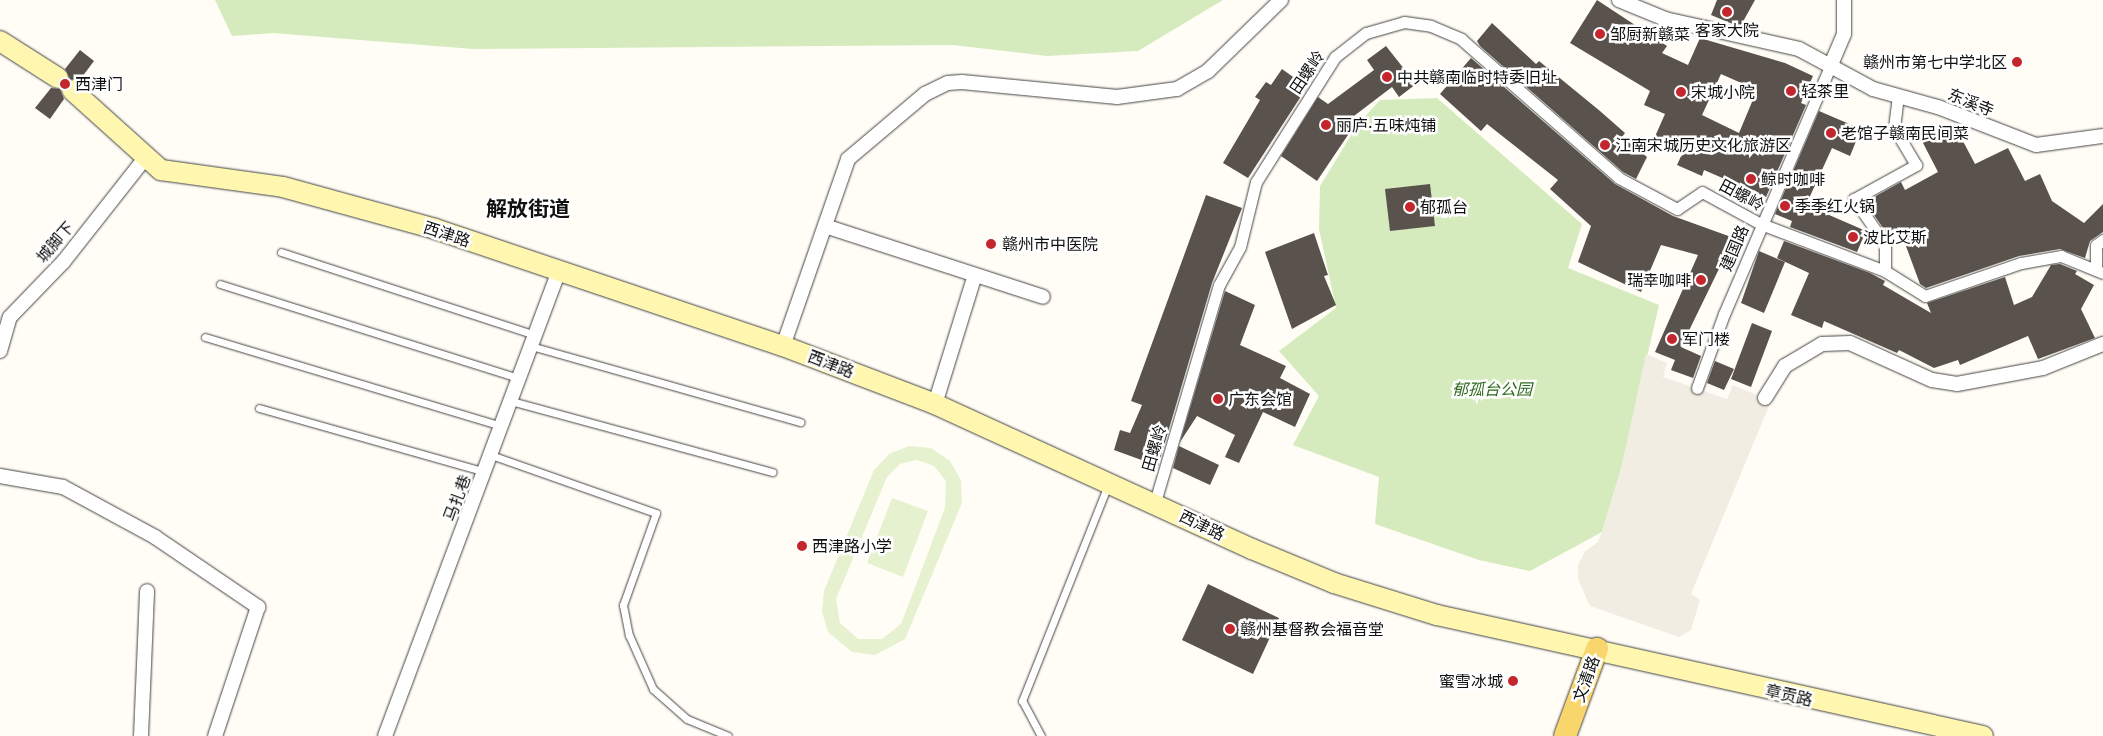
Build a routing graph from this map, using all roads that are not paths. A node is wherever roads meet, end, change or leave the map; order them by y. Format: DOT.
graph roads {
  1 [pos="1281,0"];
  2 [pos="1619,0"];
  3 [pos="1844,0"];
  4 [pos="0,42"];
  5 [pos="1830,67"];
  6 [pos="1898,96"];
  7 [pos="2103,136"];
  8 [pos="145,158"];
  9 [pos="1761,224"];
  10 [pos="825,226"];
  11 [pos="2103,240"];
  12 [pos="281,252"];
  13 [pos="559,271"];
  14 [pos="1884,271"];
  15 [pos="2099,272"];
  16 [pos="975,275"];
  17 [pos="220,284"];
  18 [pos="1043,297"];
  19 [pos="205,336"];
  20 [pos="533,340"];
  21 [pos="2103,344"];
  22 [pos="784,346"];
  23 [pos="0,351"];
  24 [pos="520,378"];
  25 [pos="1697,388"];
  26 [pos="1766,398"];
  27 [pos="511,401"];
  28 [pos="934,404"];
  29 [pos="259,408"];
  30 [pos="800,422"];
  31 [pos="502,426"];
  32 [pos="491,455"];
  33 [pos="485,472"];
  34 [pos="774,472"];
  35 [pos="0,476"];
  36 [pos="1109,482"];
  37 [pos="1156,502"];
  38 [pos="147,591"];
  39 [pos="1597,649"];
  40 [pos="141,736"];
  41 [pos="215,736"];
  42 [pos="385,736"];
  43 [pos="728,736"];
  44 [pos="1041,736"];
  45 [pos="1564,736"];
  46 [pos="1578,736"];
  47 [pos="1983,736"];
  1 -- 10 [label="street"];
  2 -- 5 [label="street, 东溪寺"];
  3 -- 5 [label="street"];
  4 -- 8 [label="main road, 西津路"];
  5 -- 6 [label="street, 东溪寺"];
  5 -- 9 [label="street, 建国路"];
  6 -- 7 [label="street, 东溪寺"];
  6 -- 14 [label="street"];
  8 -- 13 [label="main road, 西津路"];
  8 -- 23 [label="street, 城脚下"];
  9 -- 14 [label="street, 田螺岭"];
  9 -- 25 [label="street, 建国路"];
  9 -- 37 [label="street, 田螺岭"];
  10 -- 16 [label="street"];
  10 -- 22 [label="street"];
  11 -- 15 [label="street"];
  12 -- 20 [label="lane"];
  13 -- 20 [label="street, 马扎巷"];
  13 -- 22 [label="main road, 西津路"];
  14 -- 15 [label="street, 田螺岭"];
  16 -- 18 [label="street"];
  16 -- 28 [label="street"];
  17 -- 24 [label="lane"];
  19 -- 31 [label="lane"];
  20 -- 24 [label="street, 马扎巷"];
  20 -- 30 [label="lane"];
  21 -- 26 [label="street"];
  22 -- 28 [label="main road, 西津路"];
  24 -- 27 [label="street, 马扎巷"];
  27 -- 31 [label="street, 马扎巷"];
  27 -- 34 [label="lane"];
  28 -- 36 [label="main road, 西津路"];
  29 -- 33 [label="lane"];
  31 -- 32 [label="street, 马扎巷"];
  32 -- 33 [label="street, 马扎巷"];
  32 -- 43 [label="lane"];
  33 -- 42 [label="street, 马扎巷"];
  35 -- 41 [label="street"];
  36 -- 37 [label="main road, 西津路"];
  36 -- 44 [label="lane"];
  37 -- 39 [label="main road, 西津路"];
  38 -- 40 [label="street"];
  39 -- 45 [label="main road, 文清路"];
  39 -- 46 [label="main road, 文清路"];
  39 -- 47 [label="main road, 章贡路"];
}
